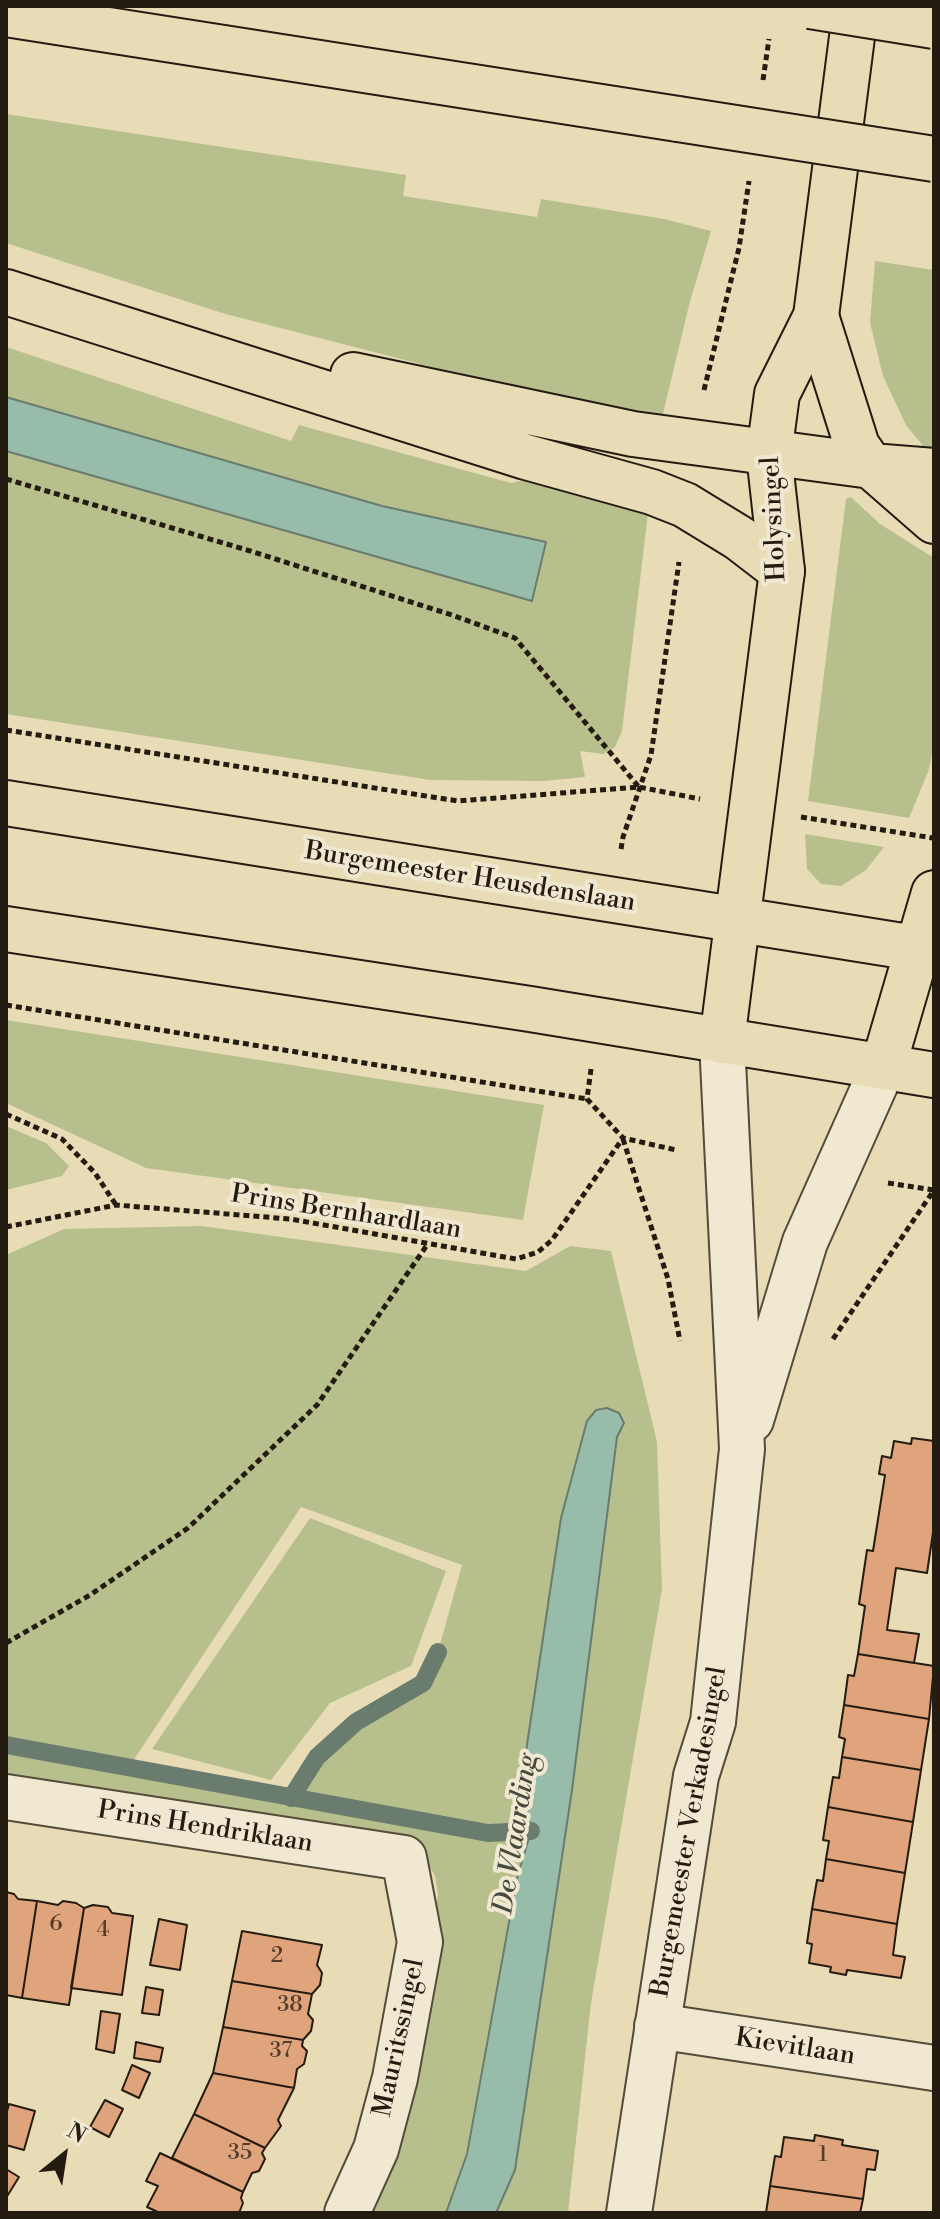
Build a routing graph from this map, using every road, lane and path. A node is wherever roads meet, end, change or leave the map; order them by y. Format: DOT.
graph roads {
  1 [pos="810,6"];
  2 [pos="856,6"];
  3 [pos="6,14"];
  4 [pos="934,26"];
  5 [pos="934,159"];
  6 [pos="6,292"];
  7 [pos="816,316"];
  8 [pos="130,330"];
  9 [pos="769,454"];
  10 [pos="871,466"];
  11 [pos="934,471"];
  12 [pos="6,479"];
  13 [pos="934,521"];
  14 [pos="782,571"];
  15 [pos="6,730"];
  16 [pos="6,803"];
  17 [pos="934,893"];
  18 [pos="738,920"];
  19 [pos="6,929"];
  20 [pos="927,950"];
  21 [pos="6,1005"];
  22 [pos="722,1041"];
  23 [pos="883,1067"];
  24 [pos="934,1075"];
  25 [pos="6,1114"];
  26 [pos="116,1205"];
  27 [pos="6,1227"];
  28 [pos="427,1245"];
  29 [pos="742,1449"];
  30 [pos="6,1643"];
  31 [pos="6,1797"];
  32 [pos="404,1858"];
  33 [pos="657,2026"];
  34 [pos="934,2068"];
  35 [pos="347,2213"];
  36 [pos="629,2213"];
  1 -- 4 [label="main road, bridge"];
  2 -- 7 [label="main road, Holysingel"];
  3 -- 5 [label="main road, bridge"];
  6 -- 8 [label="main road"];
  7 -- 9 [label="main road, Holysingel"];
  7 -- 10 [label="main road"];
  8 -- 9 [label="main road"];
  8 -- 14 [label="main road"];
  9 -- 10 [label="main road"];
  9 -- 14 [label="main road, Holysingel"];
  10 -- 11 [label="main road"];
  10 -- 13 [label="main road"];
  12 -- 15 [label="path"];
  14 -- 18 [label="main road, Holysingel"];
  16 -- 18 [label="main road, Burgemeester Heusdenslaan"];
  17 -- 20 [label="main road"];
  18 -- 20 [label="main road, Burgemeester Heusdenslaan"];
  18 -- 22 [label="main road, Holysingel"];
  19 -- 22 [label="main road"];
  20 -- 23 [label="main road"];
  21 -- 28 [label="path, Prins Bernhardlaan"];
  22 -- 23 [label="main road"];
  22 -- 29 [label="street, Burgemeester Verkadesingel"];
  23 -- 24 [label="main road"];
  23 -- 29 [label="street, Burgemeester Verkadesingel"];
  25 -- 26 [label="path"];
  26 -- 27 [label="path, Prins Bernhardlaan"];
  26 -- 28 [label="path, Prins Bernhardlaan"];
  28 -- 30 [label="path"];
  29 -- 33 [label="street, Burgemeester Verkadesingel"];
  31 -- 32 [label="street, Prins Hendriklaan"];
  32 -- 35 [label="street, Mauritssingel"];
  33 -- 34 [label="street, Kievitlaan"];
  33 -- 36 [label="street, Burgemeester Verkadesingel"];
}
